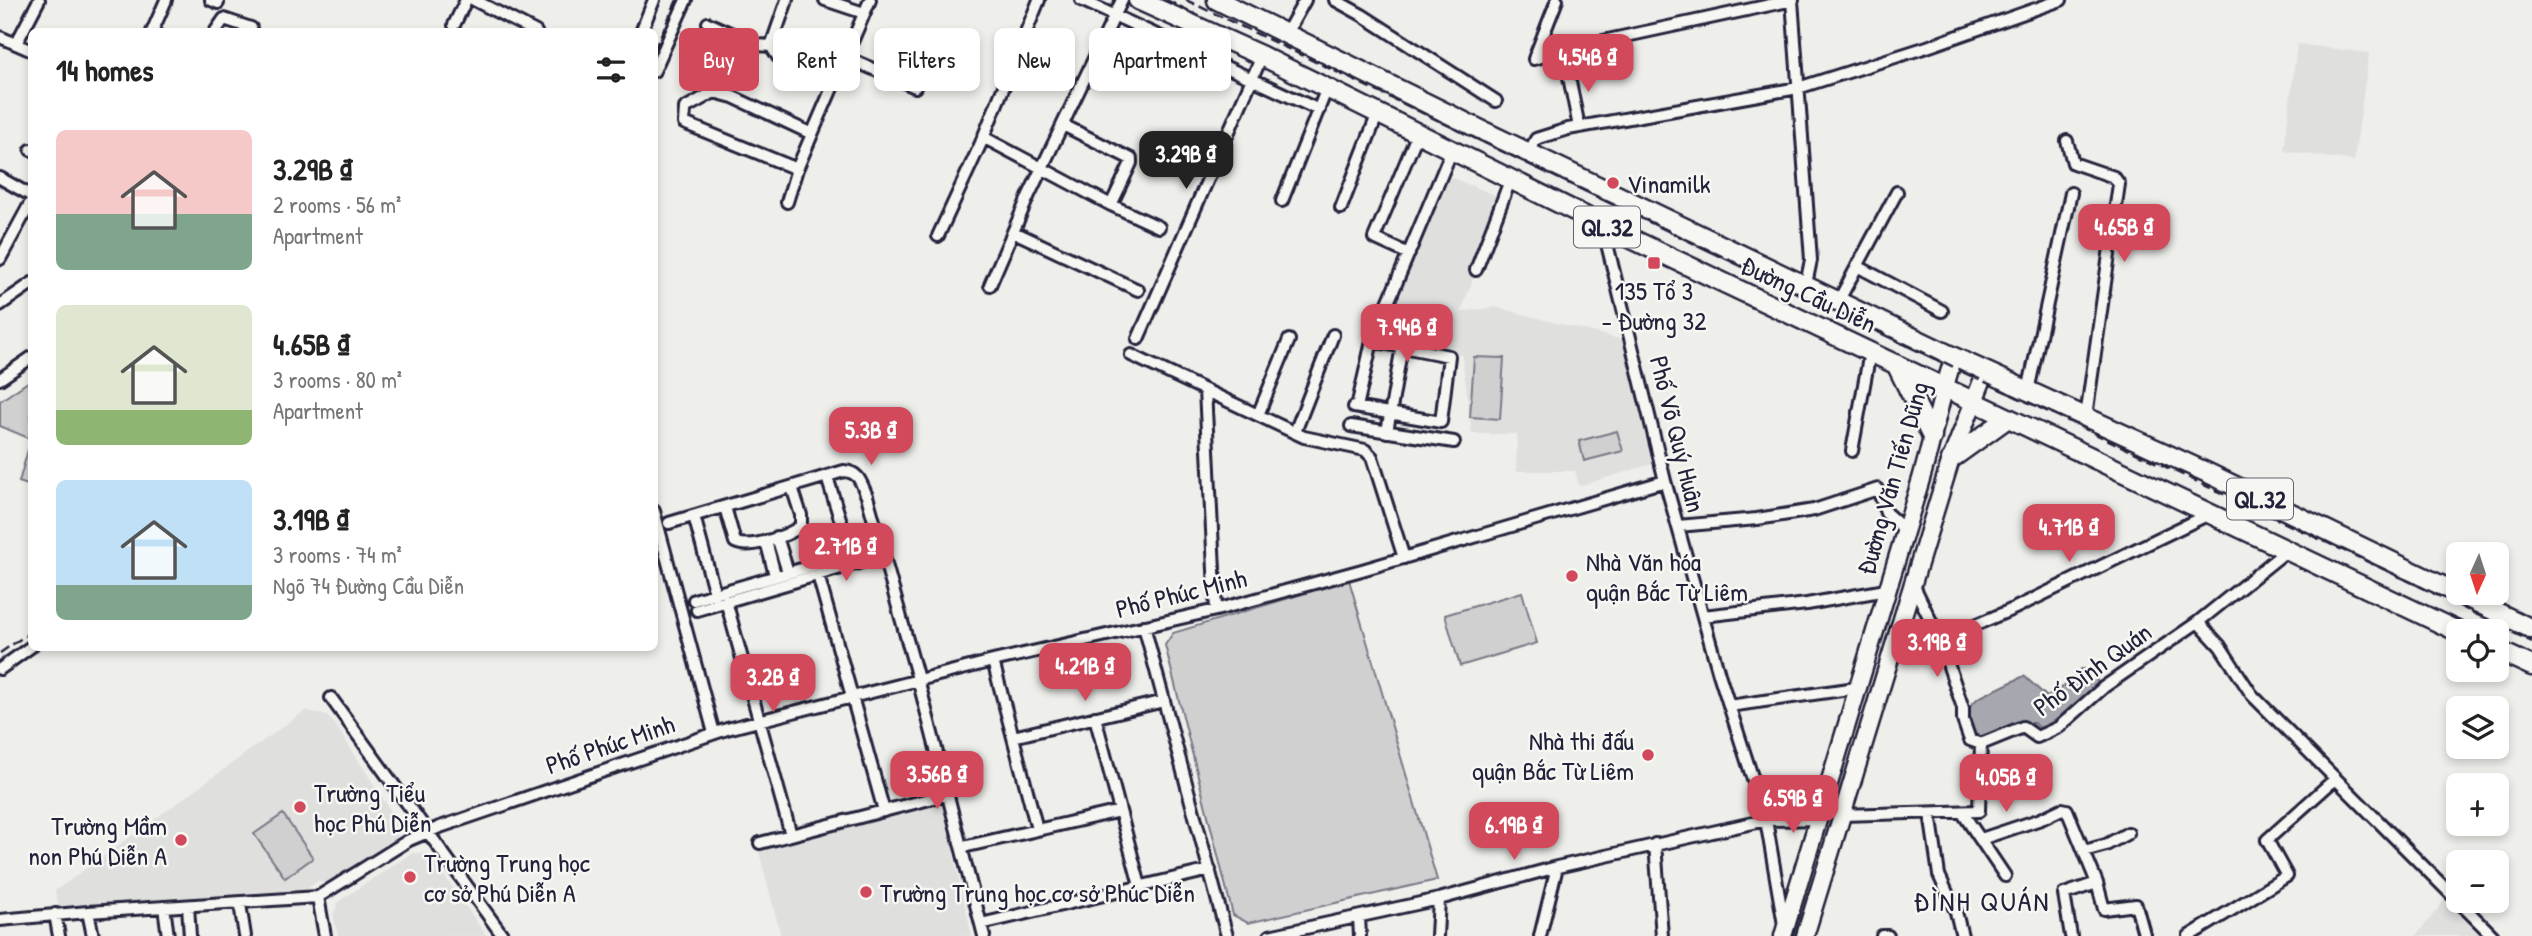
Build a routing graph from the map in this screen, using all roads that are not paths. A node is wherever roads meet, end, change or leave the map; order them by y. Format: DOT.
graph roads {
  1 [pos="39,0"];
  2 [pos="166,0"];
  3 [pos="466,0"];
  4 [pos="474,0"];
  5 [pos="654,0"];
  6 [pos="686,0"];
  7 [pos="787,0"];
  8 [pos="825,0"];
  9 [pos="870,0"];
  10 [pos="1040,0"];
  11 [pos="1081,0"];
  12 [pos="1122,0"];
  13 [pos="1139,0"];
  14 [pos="1217,0"];
  15 [pos="1305,0"];
  16 [pos="1335,0"];
  17 [pos="1557,0"];
  18 [pos="1793,0"];
  19 [pos="2061,0"];
  20 [pos="864,13"];
  21 [pos="1115,14"];
  22 [pos="708,23"];
  23 [pos="154,28"];
  24 [pos="218,28"];
  25 [pos="251,28"];
  26 [pos="453,28"];
  27 [pos="529,28"];
  28 [pos="643,28"];
  29 [pos="858,28"];
  30 [pos="1286,34"];
  31 [pos="0,37"];
  32 [pos="16,44"];
  33 [pos="771,46"];
  34 [pos="28,49"];
  35 [pos="773,49"];
  36 [pos="1262,56"];
  37 [pos="658,62"];
  38 [pos="1567,67"];
  39 [pos="1253,78"];
  40 [pos="1328,88"];
  41 [pos="1798,88"];
  42 [pos="830,91"];
  43 [pos="1419,100"];
  44 [pos="1496,101"];
  45 [pos="1319,110"];
  46 [pos="1378,113"];
  47 [pos="1063,125"];
  48 [pos="1579,127"];
  49 [pos="1412,130"];
  50 [pos="812,134"];
  51 [pos="983,137"];
  52 [pos="2067,141"];
  53 [pos="1452,150"];
  54 [pos="1529,152"];
  55 [pos="1042,167"];
  56 [pos="797,169"];
  57 [pos="0,178"];
  58 [pos="1511,178"];
  59 [pos="1897,192"];
  60 [pos="2071,193"];
  61 [pos="28,196"];
  62 [pos="1282,201"];
  63 [pos="787,202"];
  64 [pos="1111,205"];
  65 [pos="28,206"];
  66 [pos="1341,208"];
  67 [pos="1159,227"];
  68 [pos="1615,231"];
  69 [pos="1014,232"];
  70 [pos="938,236"];
  71 [pos="1409,254"];
  72 [pos="0,259"];
  73 [pos="1857,266"];
  74 [pos="1476,270"];
  75 [pos="1806,284"];
  76 [pos="990,285"];
  77 [pos="28,286"];
  78 [pos="1138,290"];
  79 [pos="1839,300"];
  80 [pos="0,305"];
  81 [pos="1942,311"];
  82 [pos="1333,335"];
  83 [pos="1138,338"];
  84 [pos="1289,340"];
  85 [pos="1372,341"];
  86 [pos="1402,346"];
  87 [pos="1870,352"];
  88 [pos="1131,355"];
  89 [pos="1954,357"];
  90 [pos="28,360"];
  91 [pos="1896,364"];
  92 [pos="1986,371"];
  93 [pos="0,379"];
  94 [pos="1944,387"];
  95 [pos="1205,390"];
  96 [pos="2028,391"];
  97 [pos="1974,401"];
  98 [pos="1390,414"];
  99 [pos="1258,415"];
  100 [pos="2086,417"];
  101 [pos="2008,418"];
  102 [pos="1351,426"];
  103 [pos="1295,432"];
  104 [pos="1387,432"];
  105 [pos="1932,437"];
  106 [pos="1454,442"];
  107 [pos="1852,451"];
  108 [pos="1951,459"];
  109 [pos="827,477"];
  110 [pos="1665,481"];
  111 [pos="792,488"];
  112 [pos="724,507"];
  113 [pos="2209,514"];
  114 [pos="694,516"];
  115 [pos="669,523"];
  116 [pos="658,526"];
  117 [pos="1678,526"];
  118 [pos="1905,530"];
  119 [pos="771,539"];
  120 [pos="881,547"];
  121 [pos="2284,549"];
  122 [pos="852,554"];
  123 [pos="1404,558"];
  124 [pos="864,561"];
  125 [pos="788,572"];
  126 [pos="775,575"];
  127 [pos="818,575"];
  128 [pos="1913,584"];
  129 [pos="1885,590"];
  130 [pos="715,594"];
  131 [pos="726,601"];
  132 [pos="1216,610"];
  133 [pos="1703,616"];
  134 [pos="2198,621"];
  135 [pos="1144,626"];
  136 [pos="2446,626"];
  137 [pos="2532,629"];
  138 [pos="1940,640"];
  139 [pos="28,649"];
  140 [pos="2509,655"];
  141 [pos="993,661"];
  142 [pos="2532,666"];
  143 [pos="0,669"];
  144 [pos="918,679"];
  145 [pos="1856,688"];
  146 [pos="853,696"];
  147 [pos="331,698"];
  148 [pos="1164,701"];
  149 [pos="1729,706"];
  150 [pos="1095,717"];
  151 [pos="758,721"];
  152 [pos="714,733"];
  153 [pos="1013,737"];
  154 [pos="1981,744"];
  155 [pos="2335,779"];
  156 [pos="949,794"];
  157 [pos="884,811"];
  158 [pos="1120,811"];
  159 [pos="1962,812"];
  160 [pos="1930,813"];
  161 [pos="1842,815"];
  162 [pos="1819,819"];
  163 [pos="1766,820"];
  164 [pos="1037,829"];
  165 [pos="427,832"];
  166 [pos="2129,833"];
  167 [pos="791,835"];
  168 [pos="1981,839"];
  169 [pos="760,843"];
  170 [pos="1655,844"];
  171 [pos="963,847"];
  172 [pos="2084,851"];
  173 [pos="1557,867"];
  174 [pos="1210,870"];
  175 [pos="2005,876"];
  176 [pos="2097,883"];
  177 [pos="1140,886"];
  178 [pos="318,897"];
  179 [pos="1439,899"];
  180 [pos="240,904"];
  181 [pos="188,906"];
  182 [pos="164,907"];
  183 [pos="88,912"];
  184 [pos="55,914"];
  185 [pos="1359,917"];
  186 [pos="0,920"];
  187 [pos="982,930"];
  188 [pos="1317,930"];
  189 [pos="1784,934"];
  190 [pos="2144,934"];
  191 [pos="59,936"];
  192 [pos="93,936"];
  193 [pos="169,936"];
  194 [pos="190,936"];
  195 [pos="245,936"];
  196 [pos="325,936"];
  197 [pos="503,936"];
  198 [pos="1227,936"];
  199 [pos="1269,936"];
  200 [pos="1360,936"];
  201 [pos="1437,936"];
  202 [pos="1540,936"];
  203 [pos="1662,936"];
  204 [pos="1805,936"];
  205 [pos="1882,936"];
  206 [pos="1888,936"];
  207 [pos="1962,936"];
  208 [pos="2071,936"];
  209 [pos="2189,936"];
  210 [pos="2493,936"];
  1 -- 32 [label="street"];
  2 -- 23 [label="street"];
  3 -- 26 [label="street"];
  4 -- 27 [label="street"];
  5 -- 28 [label="street"];
  6 -- 37 [label="street"];
  7 -- 33 [label="street"];
  8 -- 20 [label="street"];
  9 -- 20 [label="street"];
  10 -- 51 [label="street"];
  11 -- 21 [label="street"];
  12 -- 21 [label="street"];
  13 -- 36 [label="highway, Đường Cầu Diễn / QL.32"];
  14 -- 30 [label="highway, Đường Cầu Diễn / QL.32"];
  15 -- 30 [label="street"];
  16 -- 44 [label="street"];
  17 -- 18 [label="street"];
  18 -- 41 [label="street"];
  19 -- 41 [label="street"];
  20 -- 29 [label="street"];
  21 -- 39 [label="street"];
  21 -- 47 [label="street"];
  22 -- 33 [label="street"];
  24 -- 25 [label="street"];
  30 -- 43 [label="highway, Đường Cầu Diễn / QL.32"];
  31 -- 32 [label="street"];
  32 -- 34 [label="street"];
  33 -- 35 [label="street"];
  36 -- 39 [label="street"];
  36 -- 40 [label="highway, Đường Cầu Diễn / QL.32"];
  38 -- 48 [label="street"];
  39 -- 45 [label="street"];
  39 -- 83 [label="street"];
  40 -- 45 [label="street"];
  40 -- 46 [label="highway, Đường Cầu Diễn / QL.32"];
  41 -- 48 [label="street"];
  41 -- 75 [label="street"];
  42 -- 50 [label="street"];
  43 -- 49 [label="highway"];
  43 -- 54 [label="highway, Đường Cầu Diễn / QL.32"];
  45 -- 62 [label="street"];
  46 -- 49 [label="highway, Đường Cầu Diễn / QL.32"];
  46 -- 66 [label="street"];
  47 -- 55 [label="street"];
  47 -- 64 [label="street"];
  48 -- 54 [label="street"];
  49 -- 53 [label="highway, Đường Cầu Diễn / QL.32"];
  49 -- 71 [label="street"];
  50 -- 56 [label="street"];
  50 -- 56 [label="street"];
  51 -- 55 [label="street"];
  51 -- 70 [label="street"];
  52 -- 100 [label="street"];
  53 -- 58 [label="highway, Đường Cầu Diễn / QL.32"];
  53 -- 71 [label="street"];
  54 -- 75 [label="highway, Đường Cầu Diễn / QL.32"];
  55 -- 64 [label="street"];
  55 -- 69 [label="street"];
  56 -- 63 [label="street"];
  57 -- 61 [label="street"];
  58 -- 68 [label="highway, Đường Cầu Diễn / QL.32"];
  58 -- 74 [label="street"];
  59 -- 73 [label="street"];
  60 -- 96 [label="street"];
  64 -- 67 [label="street"];
  65 -- 72 [label="street"];
  68 -- 87 [label="highway, Đường Cầu Diễn / QL.32"];
  68 -- 110 [label="street, Phố Võ Quý Huân"];
  69 -- 76 [label="street"];
  69 -- 78 [label="street"];
  71 -- 85 [label="street"];
  73 -- 79 [label="street"];
  73 -- 81 [label="street"];
  75 -- 79 [label="highway, Đường Cầu Diễn / QL.32"];
  77 -- 80 [label="street"];
  79 -- 89 [label="highway, Đường Cầu Diễn / QL.32"];
  82 -- 103 [label="street"];
  84 -- 99 [label="street"];
  85 -- 86 [label="street"];
  85 -- 98 [label="street"];
  86 -- 98 [label="street"];
  86 -- 98 [label="street"];
  87 -- 91 [label="highway, Đường Cầu Diễn / QL.32"];
  87 -- 107 [label="street"];
  88 -- 95 [label="street"];
  89 -- 92 [label="highway, Đường Cầu Diễn / QL.32"];
  89 -- 94 [label="main road, Đường Văn Tiến Dũng"];
  90 -- 93 [label="street"];
  91 -- 94 [label="highway, Đường Cầu Diễn / QL.32"];
  91 -- 105 [label="highway"];
  92 -- 96 [label="highway, Đường Cầu Diễn / QL.32"];
  92 -- 97 [label="main road, Đường Văn Tiến Dũng"];
  94 -- 97 [label="highway, Đường Cầu Diễn / QL.32"];
  94 -- 105 [label="main road, Đường Văn Tiến Dũng"];
  95 -- 99 [label="street"];
  95 -- 132 [label="street"];
  96 -- 100 [label="highway, Đường Cầu Diễn / QL.32"];
  97 -- 101 [label="highway, Đường Cầu Diễn / QL.32"];
  97 -- 108 [label="main road, Đường Văn Tiến Dũng"];
  98 -- 104 [label="street"];
  99 -- 103 [label="street"];
  100 -- 137 [label="highway, Đường Cầu Diễn / QL.32"];
  101 -- 108 [label="highway"];
  101 -- 113 [label="highway, Đường Cầu Diễn / QL.32"];
  102 -- 104 [label="street"];
  103 -- 123 [label="street"];
  104 -- 106 [label="street"];
  105 -- 118 [label="main road, Đường Văn Tiến Dũng"];
  108 -- 128 [label="main road, Đường Văn Tiến Dũng"];
  109 -- 111 [label="street"];
  109 -- 120 [label="street"];
  109 -- 122 [label="street"];
  110 -- 117 [label="street, Phố Võ Quý Huân"];
  110 -- 123 [label="street, Phố Phúc Minh"];
  111 -- 112 [label="street"];
  111 -- 119 [label="street"];
  112 -- 114 [label="street"];
  112 -- 119 [label="street"];
  113 -- 121 [label="highway, Đường Cầu Diễn / QL.32"];
  113 -- 138 [label="street"];
  114 -- 115 [label="street"];
  114 -- 130 [label="street"];
  116 -- 152 [label="street"];
  117 -- 118 [label="street"];
  117 -- 133 [label="street, Phố Võ Quý Huân"];
  118 -- 129 [label="main road, Đường Văn Tiến Dũng"];
  119 -- 125 [label="street"];
  119 -- 126 [label="street"];
  120 -- 122 [label="street"];
  120 -- 144 [label="street"];
  121 -- 134 [label="street, Phố Đình Quán"];
  121 -- 136 [label="highway, Đường Cầu Diễn / QL.32"];
  122 -- 125 [label="street"];
  123 -- 132 [label="street, Phố Phúc Minh"];
  124 -- 127 [label="street"];
  125 -- 126 [label="street"];
  126 -- 130 [label="street"];
  127 -- 131 [label="street"];
  127 -- 146 [label="street"];
  128 -- 138 [label="street"];
  128 -- 161 [label="main road, Đường Văn Tiến Dũng"];
  129 -- 133 [label="street"];
  129 -- 145 [label="main road, Đường Văn Tiến Dũng"];
  130 -- 131 [label="street"];
  131 -- 151 [label="street"];
  132 -- 135 [label="street, Phố Phúc Minh"];
  133 -- 149 [label="street, Phố Võ Quý Huân"];
  134 -- 154 [label="street, Phố Đình Quán"];
  134 -- 155 [label="street"];
  135 -- 141 [label="street, Phố Phúc Minh"];
  135 -- 148 [label="street"];
  138 -- 154 [label="street"];
  139 -- 143 [label="street"];
  140 -- 142 [label="highway"];
  141 -- 144 [label="street, Phố Phúc Minh"];
  141 -- 153 [label="street"];
  144 -- 146 [label="street, Phố Phúc Minh"];
  144 -- 156 [label="street"];
  145 -- 149 [label="street"];
  145 -- 162 [label="main road, Đường Văn Tiến Dũng"];
  146 -- 151 [label="street, Phố Phúc Minh"];
  146 -- 157 [label="street"];
  147 -- 165 [label="street"];
  148 -- 150 [label="street"];
  148 -- 174 [label="street"];
  149 -- 163 [label="street, Phố Võ Quý Huân"];
  150 -- 153 [label="street"];
  150 -- 158 [label="street"];
  151 -- 152 [label="street, Phố Phúc Minh"];
  151 -- 167 [label="street"];
  152 -- 165 [label="street, Phố Phúc Minh"];
  153 -- 164 [label="street"];
  154 -- 159 [label="street"];
  155 -- 209 [label="street"];
  155 -- 210 [label="street"];
  156 -- 157 [label="street"];
  156 -- 171 [label="street"];
  157 -- 167 [label="street"];
  158 -- 164 [label="street"];
  158 -- 177 [label="street"];
  159 -- 160 [label="street"];
  159 -- 168 [label="street"];
  160 -- 161 [label="street"];
  160 -- 207 [label="street"];
  161 -- 204 [label="main road, Đường Văn Tiến Dũng"];
  162 -- 163 [label="street"];
  162 -- 189 [label="main road, Đường Văn Tiến Dũng"];
  163 -- 170 [label="street"];
  163 -- 189 [label="street, Phố Võ Quý Huân"];
  164 -- 171 [label="street"];
  165 -- 178 [label="street, Phố Phúc Minh"];
  165 -- 197 [label="street"];
  166 -- 172 [label="street"];
  167 -- 169 [label="street"];
  168 -- 172 [label="street"];
  168 -- 175 [label="street"];
  170 -- 173 [label="street"];
  170 -- 203 [label="street"];
  171 -- 187 [label="street"];
  172 -- 176 [label="street"];
  173 -- 179 [label="street"];
  173 -- 202 [label="street"];
  174 -- 177 [label="street"];
  174 -- 198 [label="street"];
  176 -- 190 [label="street"];
  176 -- 208 [label="street"];
  177 -- 187 [label="street"];
  178 -- 180 [label="street"];
  178 -- 196 [label="street"];
  179 -- 185 [label="street"];
  179 -- 201 [label="street"];
  180 -- 181 [label="street"];
  180 -- 195 [label="street"];
  181 -- 182 [label="street"];
  181 -- 194 [label="street"];
  182 -- 183 [label="street"];
  182 -- 193 [label="street"];
  183 -- 184 [label="street"];
  183 -- 192 [label="street"];
  184 -- 186 [label="street"];
  184 -- 191 [label="street"];
  185 -- 188 [label="street"];
  185 -- 200 [label="street"];
  188 -- 199 [label="street"];
  205 -- 206 [label="street"];
}
